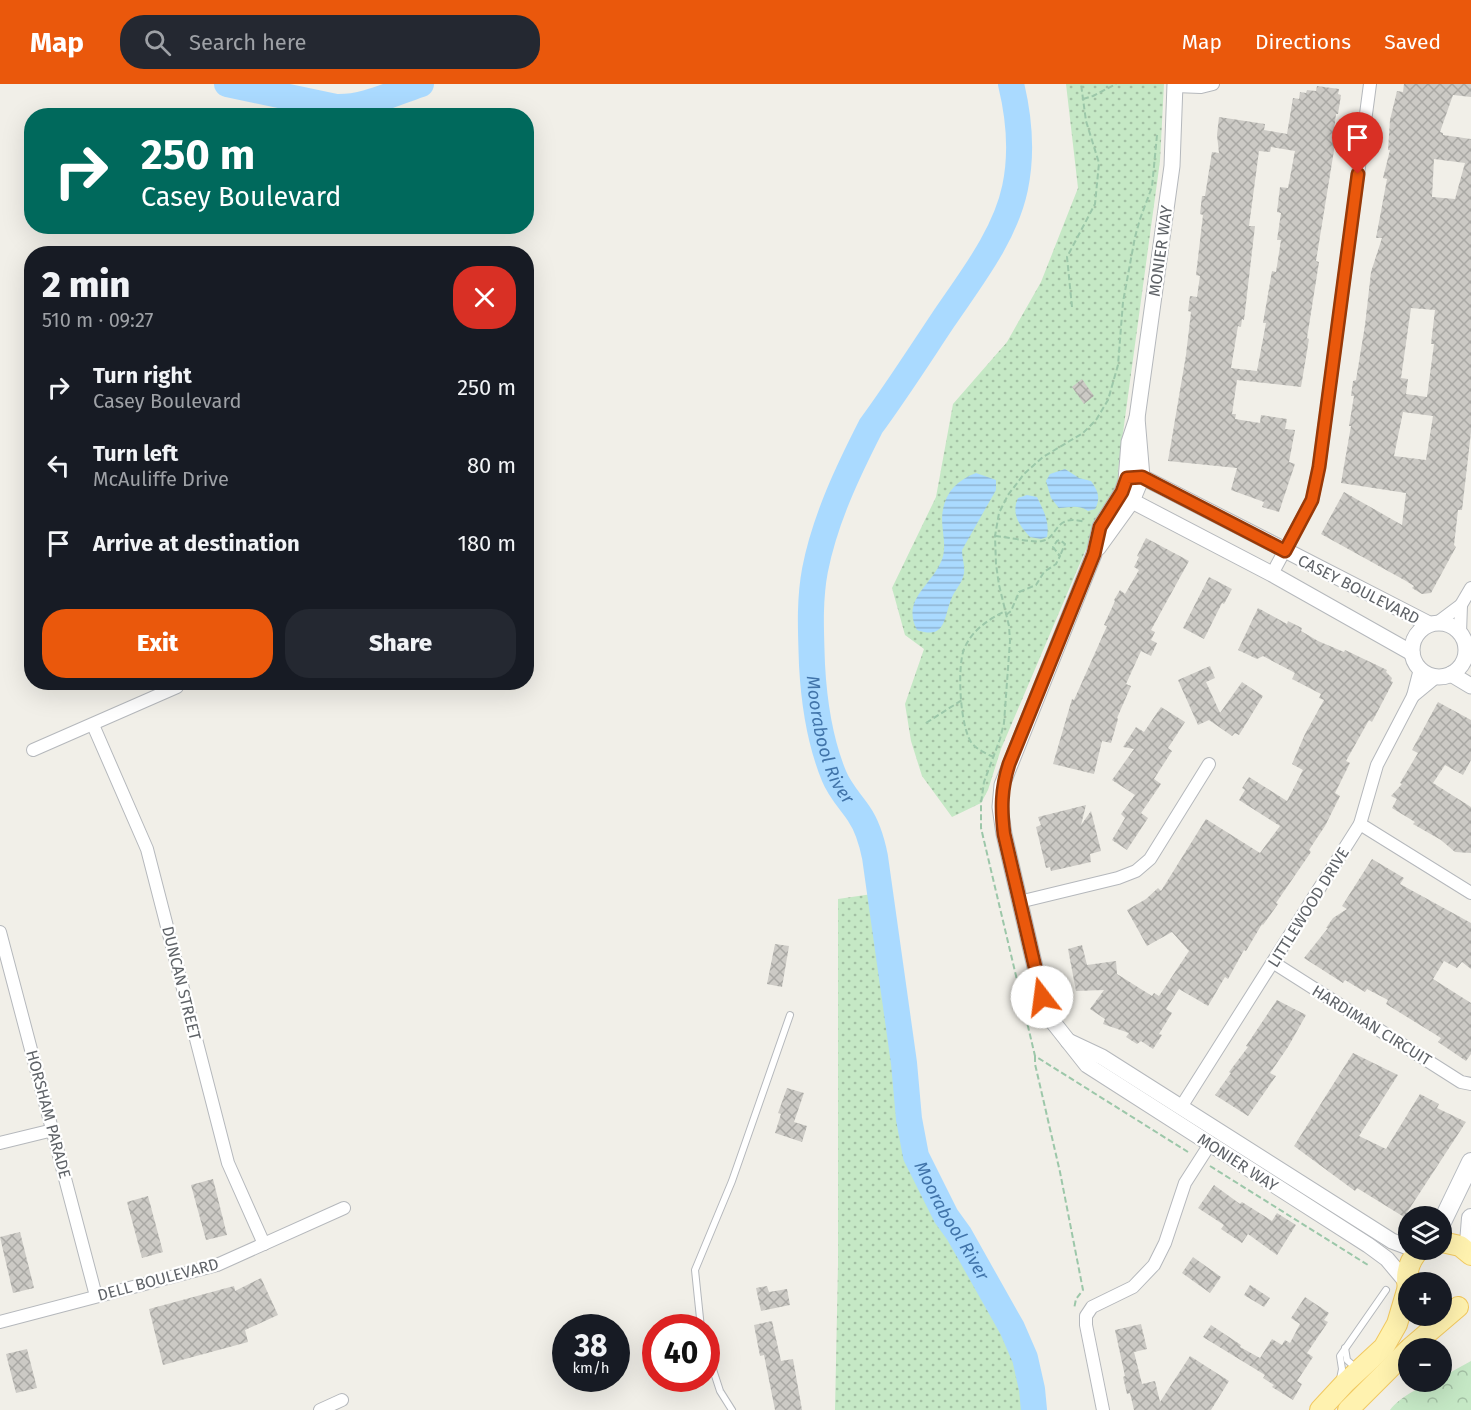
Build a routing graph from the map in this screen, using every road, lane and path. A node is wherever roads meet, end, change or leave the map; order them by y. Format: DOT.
graph roads {
  1 [pos="1082,84"];
  2 [pos="1116,84"];
  3 [pos="1213,84"];
  4 [pos="1370,84"];
  5 [pos="1175,85"];
  6 [pos="1083,99"];
  7 [pos="1157,131"];
  8 [pos="1072,307"];
  9 [pos="1131,487"];
  10 [pos="1086,522"];
  11 [pos="995,536"];
  12 [pos="1285,551"];
  13 [pos="1060,556"];
  14 [pos="1272,574"];
  15 [pos="1471,588"];
  16 [pos="1461,605"];
  17 [pos="1005,613"];
  18 [pos="1433,623"];
  19 [pos="1466,644"];
  20 [pos="1412,653"];
  21 [pos="1420,669"];
  22 [pos="1444,676"];
  23 [pos="1471,686"];
  24 [pos="170,690"];
  25 [pos="1413,696"];
  26 [pos="962,700"];
  27 [pos="926,723"];
  28 [pos="93,725"];
  29 [pos="33,750"];
  30 [pos="994,757"];
  31 [pos="1209,765"];
  32 [pos="1360,824"];
  33 [pos="1471,893"];
  34 [pos="1019,902"];
  35 [pos="0,932"];
  36 [pos="1274,963"];
  37 [pos="5,969"];
  38 [pos="790,1015"];
  39 [pos="1035,1056"];
  40 [pos="1471,1084"];
  41 [pos="1177,1114"];
  42 [pos="53,1130"];
  43 [pos="1218,1131"];
  44 [pos="0,1143"];
  45 [pos="1210,1144"];
  46 [pos="1199,1159"];
  47 [pos="1471,1162"];
  48 [pos="1450,1206"];
  49 [pos="344,1208"];
  50 [pos="1471,1218"];
  51 [pos="1398,1243"];
  52 [pos="264,1244"];
  53 [pos="1452,1244"];
  54 [pos="1471,1251"];
  55 [pos="1471,1255"];
  56 [pos="1377,1270"];
  57 [pos="1398,1273"];
  58 [pos="1386,1290"];
  59 [pos="96,1296"];
  60 [pos="1461,1305"];
  61 [pos="700,1314"];
  62 [pos="1075,1315"];
  63 [pos="1398,1321"];
  64 [pos="0,1322"];
  65 [pos="1422,1338"];
  66 [pos="1345,1348"];
  67 [pos="1398,1360"];
  68 [pos="1359,1370"];
  69 [pos="720,1391"];
  70 [pos="342,1400"];
  71 [pos="1326,1403"];
  72 [pos="320,1410"];
  73 [pos="732,1410"];
  74 [pos="1103,1410"];
  75 [pos="1348,1410"];
  1 -- 6 [label="path"];
  2 -- 6 [label="path"];
  3 -- 5 [label="street"];
  4 -- 12 [label="street"];
  5 -- 9 [label="street, MONIER WAY"];
  6 -- 8 [label="path"];
  7 -- 11 [label="path"];
  9 -- 12 [label="street, CASEY BOULEVARD"];
  9 -- 14 [label="street, CASEY BOULEVARD"];
  9 -- 34 [label="street, MONIER WAY"];
  10 -- 11 [label="path"];
  11 -- 17 [label="path"];
  12 -- 14 [label="street"];
  12 -- 18 [label="street, CASEY BOULEVARD"];
  13 -- 13 [label="path"];
  13 -- 17 [label="path"];
  14 -- 20 [label="street, CASEY BOULEVARD"];
  15 -- 16 [label="street"];
  16 -- 18 [label="street"];
  16 -- 19 [label="street"];
  17 -- 26 [label="path"];
  17 -- 30 [label="path"];
  18 -- 19 [label="street"];
  18 -- 20 [label="street"];
  19 -- 22 [label="street"];
  20 -- 21 [label="street"];
  21 -- 22 [label="street"];
  21 -- 25 [label="street, LITTLEWOOD DRIVE"];
  22 -- 23 [label="street"];
  22 -- 25 [label="street, LITTLEWOOD DRIVE"];
  24 -- 28 [label="street"];
  25 -- 32 [label="street, LITTLEWOOD DRIVE"];
  26 -- 27 [label="path"];
  26 -- 30 [label="path"];
  28 -- 29 [label="street"];
  28 -- 52 [label="street, DUNCAN STREET"];
  30 -- 39 [label="path"];
  31 -- 34 [label="street"];
  32 -- 33 [label="street"];
  32 -- 36 [label="street, LITTLEWOOD DRIVE"];
  34 -- 41 [label="street, MONIER WAY"];
  35 -- 37 [label="street, HORSHAM PARADE"];
  36 -- 40 [label="street, HARDIMAN CIRCUIT"];
  36 -- 41 [label="street, LITTLEWOOD DRIVE"];
  37 -- 42 [label="street, HORSHAM PARADE"];
  38 -- 61 [label="lane"];
  39 -- 46 [label="path"];
  39 -- 62 [label="path"];
  41 -- 43 [label="street, MONIER WAY"];
  41 -- 45 [label="street, MONIER WAY"];
  42 -- 44 [label="street"];
  42 -- 59 [label="street, HORSHAM PARADE"];
  43 -- 45 [label="street"];
  43 -- 51 [label="street, MONIER WAY"];
  45 -- 46 [label="street"];
  45 -- 57 [label="street, MONIER WAY"];
  46 -- 56 [label="path"];
  46 -- 74 [label="street"];
  47 -- 48 [label="main road"];
  49 -- 52 [label="street, DELL BOULEVARD"];
  50 -- 54 [label="main road"];
  52 -- 59 [label="street, DELL BOULEVARD"];
  53 -- 55 [label="main road"];
  58 -- 66 [label="lane"];
  59 -- 64 [label="street, DELL BOULEVARD"];
  60 -- 65 [label="main road"];
  63 -- 68 [label="main road"];
  66 -- 68 [label="lane"];
  66 -- 71 [label="lane"];
  67 -- 75 [label="main road"];
  68 -- 71 [label="main road"];
  69 -- 73 [label="lane"];
  70 -- 72 [label="street"];
}
